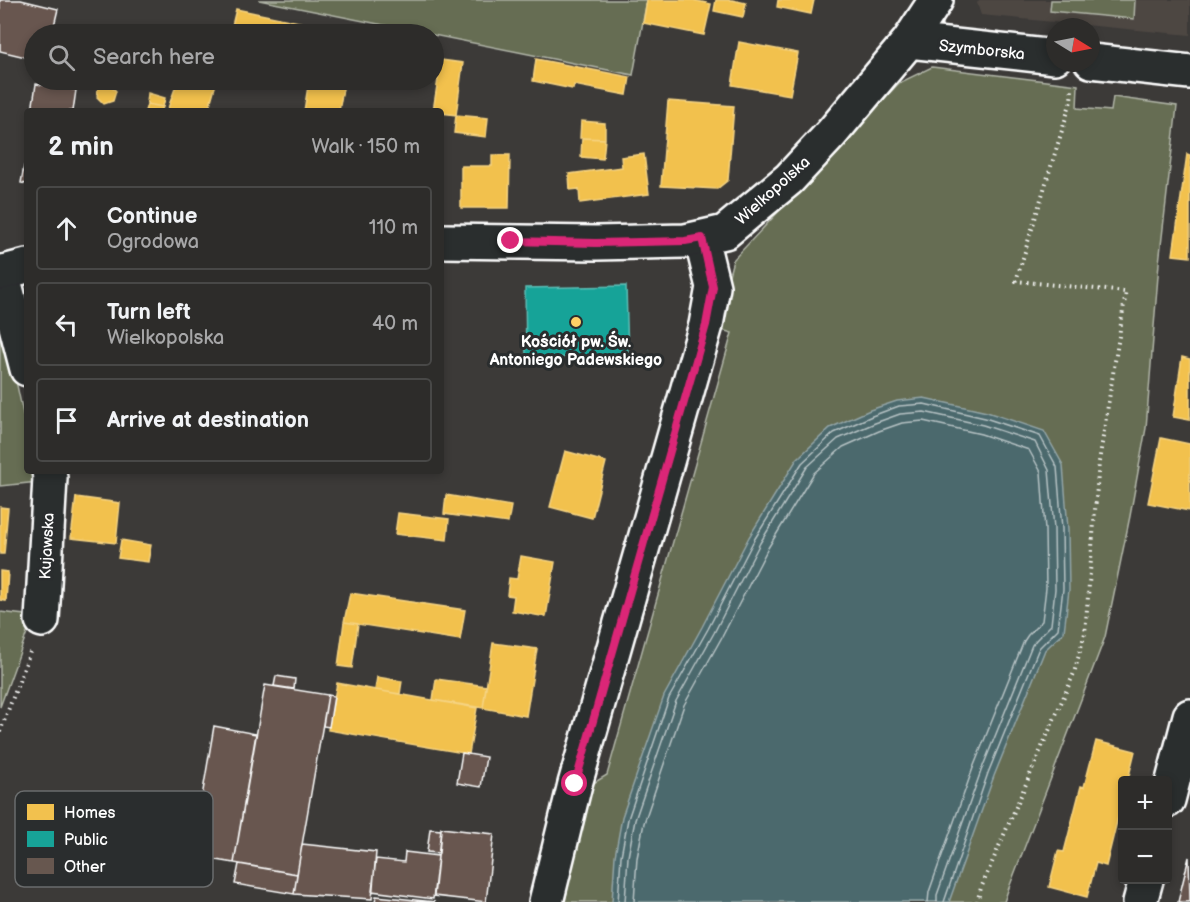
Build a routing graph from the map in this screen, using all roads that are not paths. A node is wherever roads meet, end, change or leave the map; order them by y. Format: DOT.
graph roads {
  1 [pos="936,0"];
  2 [pos="909,41"];
  3 [pos="1046,63"];
  4 [pos="1100,68"];
  5 [pos="1190,72"];
  6 [pos="702,238"];
  7 [pos="444,241"];
  8 [pos="10,270"];
  9 [pos="24,352"];
  10 [pos="49,474"];
  11 [pos="42,620"];
  12 [pos="1190,716"];
  13 [pos="1172,782"];
  14 [pos="1145,884"];
  15 [pos="546,902"];
  16 [pos="1140,902"];
  1 -- 2 [label="street, Wielkopolska"];
  2 -- 3 [label="street, Szymborska"];
  2 -- 6 [label="street, Wielkopolska"];
  4 -- 5 [label="street, Szymborska"];
  6 -- 7 [label="street, Wielkopolska"];
  6 -- 15 [label="street"];
  8 -- 9 [label="street"];
  10 -- 11 [label="street, Kujawska"];
  12 -- 13 [label="street"];
  14 -- 16 [label="street"];
}
